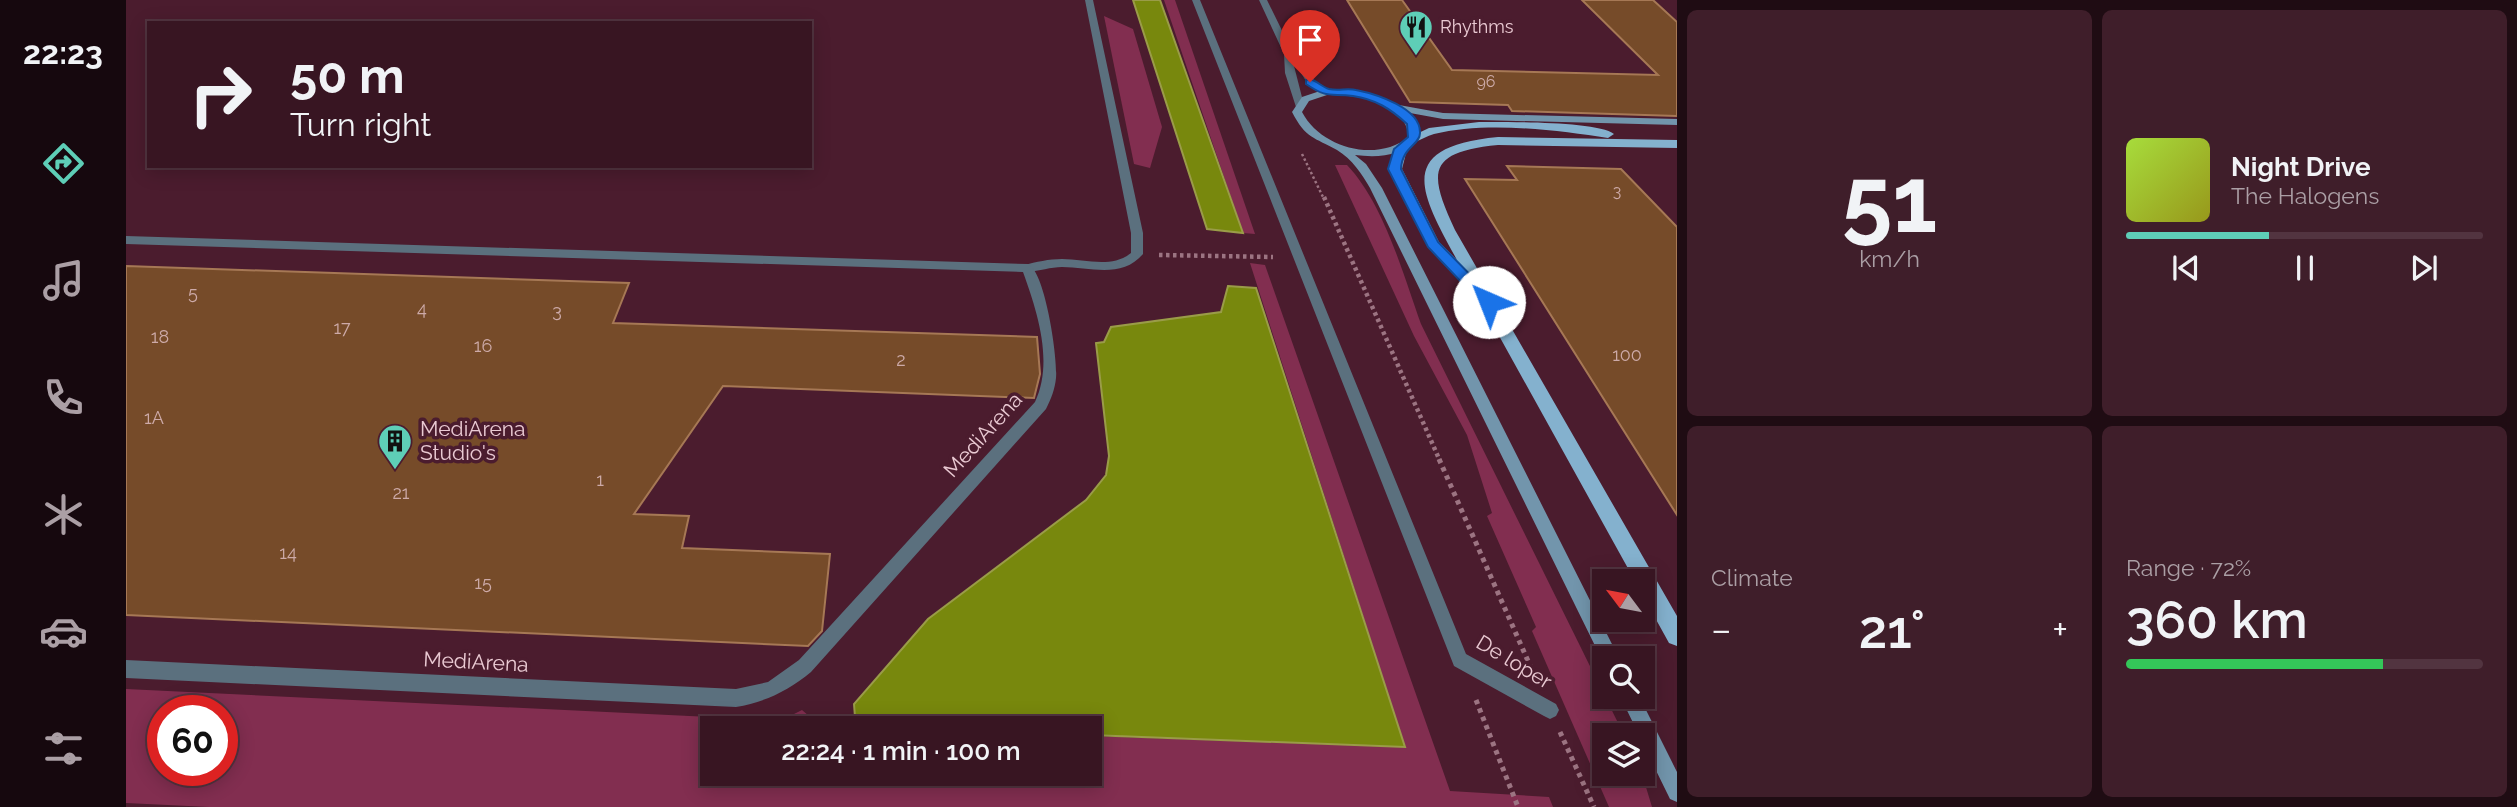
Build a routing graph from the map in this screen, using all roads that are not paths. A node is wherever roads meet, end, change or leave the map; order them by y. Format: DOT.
graph roads {
  1 [pos="1089,0"];
  2 [pos="1196,0"];
  3 [pos="1263,0"];
  4 [pos="1289,54"];
  5 [pos="1326,92"];
  6 [pos="1300,105"];
  7 [pos="1395,107"];
  8 [pos="1485,122"];
  9 [pos="1677,122"];
  10 [pos="1414,138"];
  11 [pos="1653,143"];
  12 [pos="1677,144"];
  13 [pos="1341,148"];
  14 [pos="1400,149"];
  15 [pos="126,240"];
  16 [pos="1028,268"];
  17 [pos="1489,302"];
  18 [pos="1677,636"];
  19 [pos="1604,646"];
  20 [pos="126,668"];
  21 [pos="1636,709"];
  22 [pos="1550,710"];
  23 [pos="1677,792"];
  1 -- 16 [label="street"];
  2 -- 22 [label="street, De loper"];
  3 -- 4 [label="street"];
  4 -- 5 [label="street"];
  4 -- 6 [label="street"];
  5 -- 6 [label="main road"];
  5 -- 7 [label="main road"];
  6 -- 13 [label="main road"];
  7 -- 8 [label="main road"];
  7 -- 10 [label="main road"];
  8 -- 9 [label="main road"];
  8 -- 10 [label="main road"];
  8 -- 11 [label="main road"];
  10 -- 14 [label="main road"];
  11 -- 12 [label="main road"];
  11 -- 17 [label="main road"];
  13 -- 14 [label="main road"];
  13 -- 19 [label="main road"];
  14 -- 17 [label="main road"];
  15 -- 16 [label="street"];
  16 -- 20 [label="street, MediArena"];
  17 -- 18 [label="main road"];
  21 -- 23 [label="main road"];
}
